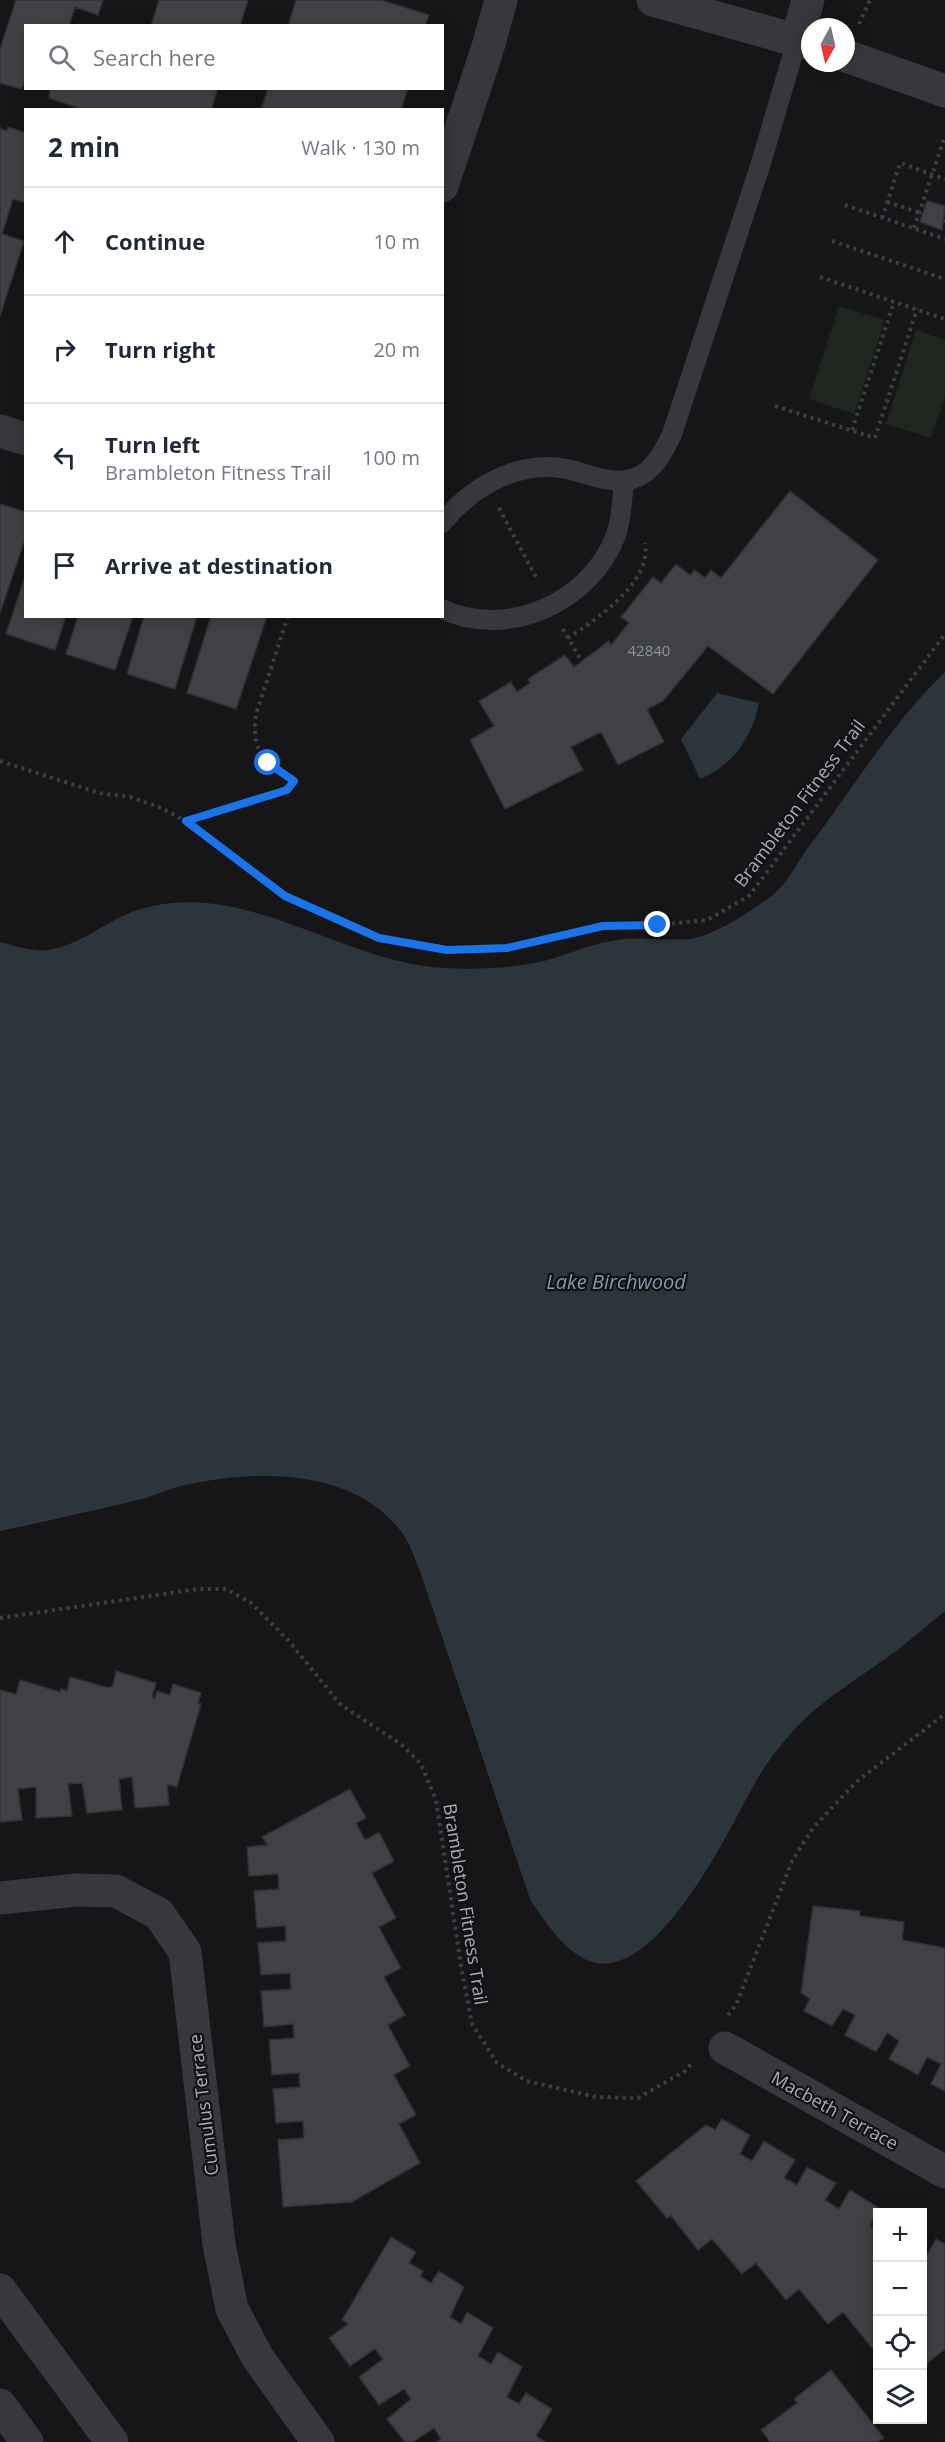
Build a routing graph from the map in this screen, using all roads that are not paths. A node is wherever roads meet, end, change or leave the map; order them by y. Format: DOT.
graph roads {
  1 [pos="501,0"];
  2 [pos="653,0"];
  3 [pos="808,0"];
  4 [pos="806,18"];
  5 [pos="801,41"];
  6 [pos="855,45"];
  7 [pos="801,50"];
  8 [pos="945,91"];
  9 [pos="444,180"];
  10 [pos="0,431"];
  11 [pos="24,438"];
  12 [pos="624,481"];
  13 [pos="444,521"];
  14 [pos="444,610"];
  15 [pos="0,1898"];
  16 [pos="716,2042"];
  17 [pos="945,2172"];
  18 [pos="0,2290"];
  19 [pos="0,2405"];
  20 [pos="27,2442"];
  21 [pos="112,2442"];
  22 [pos="318,2442"];
  1 -- 9 [label="street"];
  2 -- 5 [label="street"];
  3 -- 4 [label="street"];
  6 -- 8 [label="street"];
  7 -- 12 [label="lane"];
  10 -- 11 [label="street"];
  12 -- 13 [label="lane"];
  12 -- 14 [label="lane"];
  15 -- 22 [label="street, Cumulus Terrace"];
  16 -- 17 [label="street, Macbeth Terrace"];
  18 -- 21 [label="street"];
  19 -- 20 [label="street"];
}
